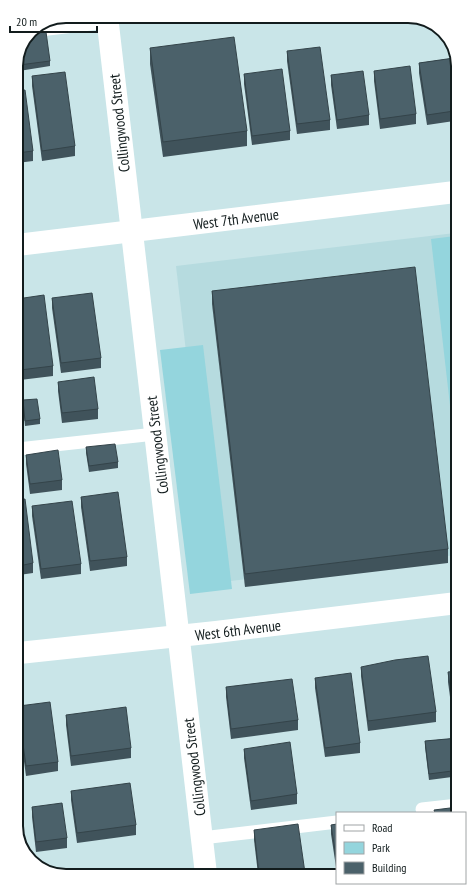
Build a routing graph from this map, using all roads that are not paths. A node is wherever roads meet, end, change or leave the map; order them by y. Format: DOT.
graph roads {
  1 [pos="82,23"];
  2 [pos="108,23"];
  3 [pos="44,29"];
  4 [pos="451,192"];
  5 [pos="132,231"];
  6 [pos="23,244"];
  7 [pos="155,434"];
  8 [pos="23,448"];
  9 [pos="451,604"];
  10 [pos="179,637"];
  11 [pos="23,653"];
  12 [pos="451,806"];
  13 [pos="422,809"];
  14 [pos="336,822"];
  15 [pos="202,838"];
  16 [pos="205,869"];
  1 -- 3 [label="lane"];
  2 -- 5 [label="street, Collingwood Street"];
  4 -- 5 [label="street, West 7th Avenue"];
  5 -- 6 [label="street, West 7th Avenue"];
  5 -- 7 [label="street, Collingwood Street"];
  7 -- 8 [label="lane"];
  7 -- 10 [label="street, Collingwood Street"];
  9 -- 10 [label="street, West 6th Avenue"];
  10 -- 11 [label="street, West 6th Avenue"];
  10 -- 15 [label="street, Collingwood Street"];
  12 -- 13 [label="lane"];
  14 -- 15 [label="lane"];
  15 -- 16 [label="street, Collingwood Street"];
}
